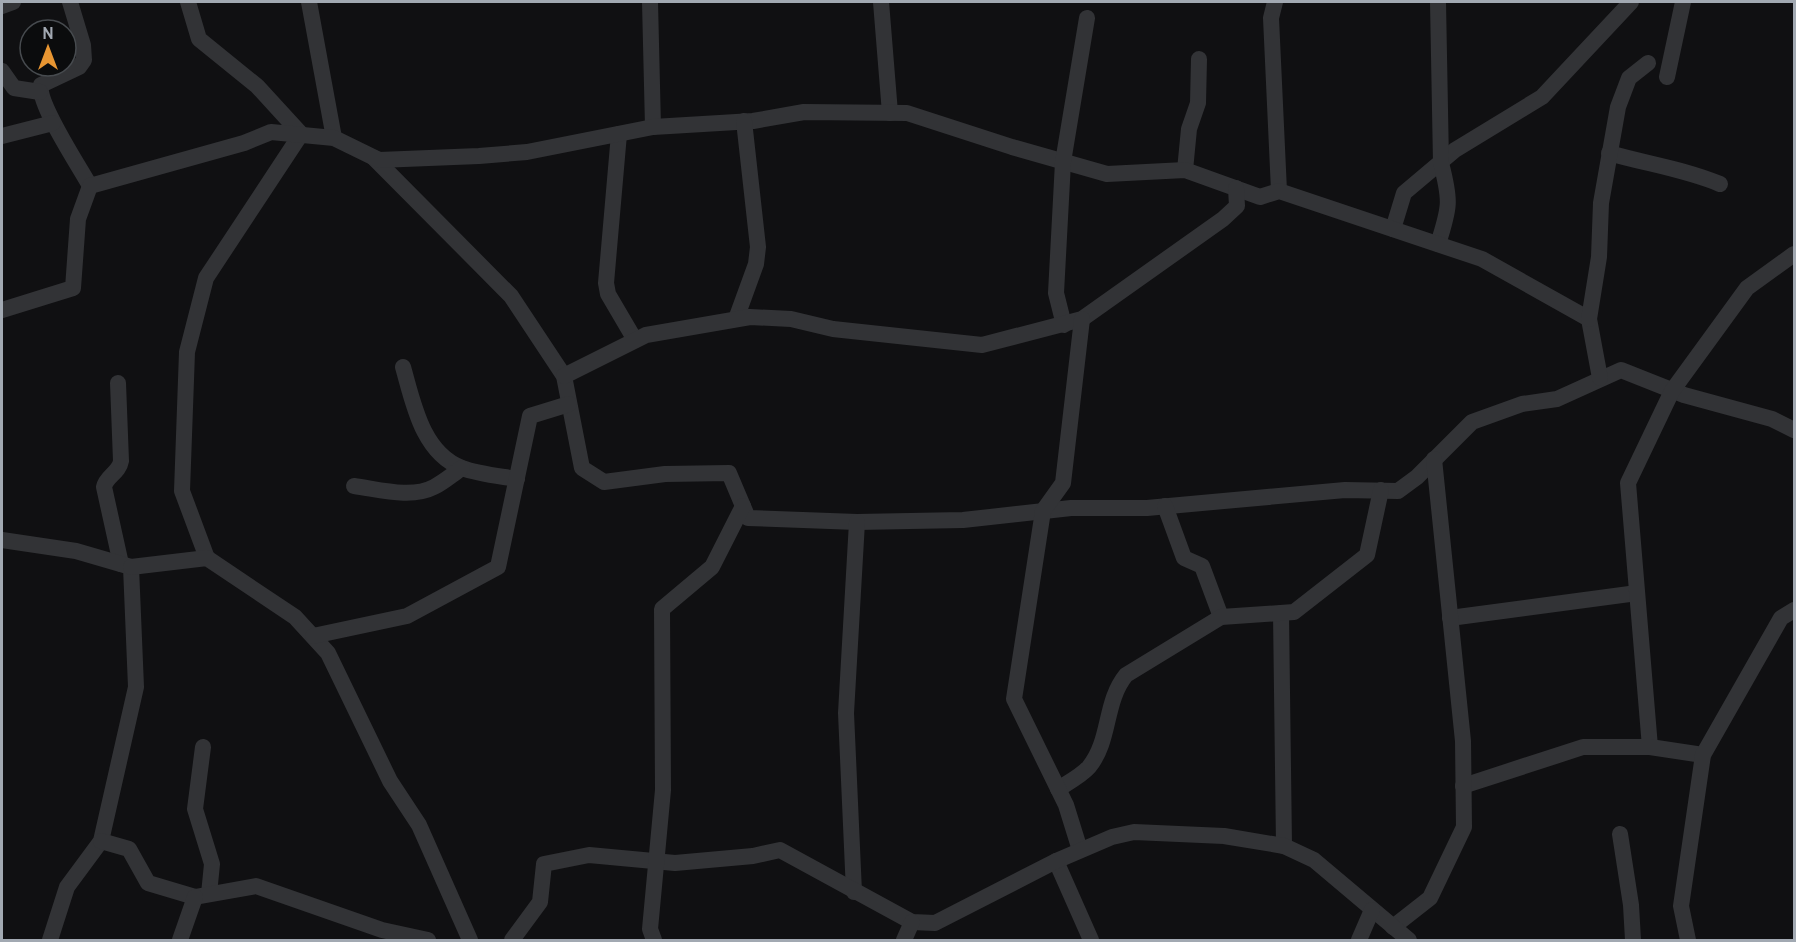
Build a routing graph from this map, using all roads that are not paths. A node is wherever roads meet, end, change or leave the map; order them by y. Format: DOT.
graph roads {
  1 [pos="13,2"];
  2 [pos="70,2"];
  3 [pos="188,2"];
  4 [pos="309,2"];
  5 [pos="650,2"];
  6 [pos="881,2"];
  7 [pos="1275,2"];
  8 [pos="1438,2"];
  9 [pos="1631,2"];
  10 [pos="1683,2"];
  11 [pos="2,6"];
  12 [pos="1087,18"];
  13 [pos="1199,59"];
  14 [pos="1648,63"];
  15 [pos="2,70"];
  16 [pos="1667,76"];
  17 [pos="40,92"];
  18 [pos="890,113"];
  19 [pos="744,121"];
  20 [pos="53,123"];
  21 [pos="653,127"];
  22 [pos="301,134"];
  23 [pos="619,134"];
  24 [pos="2,136"];
  25 [pos="334,138"];
  26 [pos="1609,153"];
  27 [pos="374,158"];
  28 [pos="1063,162"];
  29 [pos="1441,163"];
  30 [pos="1185,171"];
  31 [pos="1720,184"];
  32 [pos="90,186"];
  33 [pos="1236,188"];
  34 [pos="1279,191"];
  35 [pos="1394,229"];
  36 [pos="1438,244"];
  37 [pos="1794,254"];
  38 [pos="2,310"];
  39 [pos="736,319"];
  40 [pos="1589,319"];
  41 [pos="1082,320"];
  42 [pos="1064,325"];
  43 [pos="635,340"];
  44 [pos="403,367"];
  45 [pos="564,376"];
  46 [pos="1600,378"];
  47 [pos="118,383"];
  48 [pos="1672,391"];
  49 [pos="569,404"];
  50 [pos="1794,429"];
  51 [pos="1434,459"];
  52 [pos="462,468"];
  53 [pos="517,479"];
  54 [pos="354,486"];
  55 [pos="1381,490"];
  56 [pos="743,506"];
  57 [pos="1166,506"];
  58 [pos="1043,511"];
  59 [pos="857,522"];
  60 [pos="2,540"];
  61 [pos="207,558"];
  62 [pos="126,566"];
  63 [pos="1637,593"];
  64 [pos="1794,610"];
  65 [pos="1281,613"];
  66 [pos="1221,617"];
  67 [pos="1450,618"];
  68 [pos="313,636"];
  69 [pos="203,747"];
  70 [pos="1650,747"];
  71 [pos="1703,755"];
  72 [pos="1463,786"];
  73 [pos="1058,789"];
  74 [pos="1620,834"];
  75 [pos="101,842"];
  76 [pos="1284,846"];
  77 [pos="1080,850"];
  78 [pos="1056,861"];
  79 [pos="657,863"];
  80 [pos="854,892"];
  81 [pos="202,895"];
  82 [pos="1372,910"];
  83 [pos="912,922"];
  84 [pos="1393,927"];
  85 [pos="50,940"];
  86 [pos="180,940"];
  87 [pos="428,940"];
  88 [pos="470,940"];
  89 [pos="512,940"];
  90 [pos="654,940"];
  91 [pos="904,940"];
  92 [pos="1091,940"];
  93 [pos="1359,940"];
  94 [pos="1409,940"];
  95 [pos="1633,940"];
  96 [pos="1688,940"];
  1 -- 11 [label="street"];
  2 -- 17 [label="street"];
  3 -- 22 [label="street"];
  4 -- 25 [label="street"];
  5 -- 21 [label="street"];
  6 -- 18 [label="street"];
  7 -- 34 [label="street"];
  8 -- 29 [label="street"];
  9 -- 29 [label="street"];
  10 -- 16 [label="street"];
  12 -- 28 [label="street"];
  13 -- 30 [label="street"];
  14 -- 26 [label="street"];
  15 -- 17 [label="street"];
  17 -- 20 [label="street"];
  18 -- 19 [label="street"];
  18 -- 28 [label="street"];
  19 -- 21 [label="street"];
  19 -- 39 [label="street"];
  20 -- 24 [label="street"];
  20 -- 32 [label="street"];
  21 -- 23 [label="street"];
  22 -- 25 [label="street"];
  22 -- 32 [label="street"];
  22 -- 61 [label="street"];
  23 -- 27 [label="street"];
  23 -- 43 [label="street"];
  25 -- 27 [label="street"];
  26 -- 31 [label="street"];
  26 -- 40 [label="street"];
  27 -- 45 [label="street"];
  28 -- 30 [label="street"];
  28 -- 42 [label="street"];
  29 -- 35 [label="street"];
  29 -- 36 [label="street"];
  30 -- 33 [label="street"];
  32 -- 38 [label="street"];
  33 -- 34 [label="street"];
  33 -- 41 [label="street"];
  34 -- 35 [label="street"];
  35 -- 36 [label="street"];
  36 -- 40 [label="street"];
  37 -- 48 [label="street"];
  39 -- 42 [label="street"];
  39 -- 43 [label="street"];
  40 -- 46 [label="street"];
  41 -- 42 [label="street"];
  41 -- 58 [label="street"];
  43 -- 45 [label="street"];
  44 -- 52 [label="street"];
  45 -- 49 [label="street"];
  46 -- 48 [label="street"];
  46 -- 51 [label="street"];
  47 -- 62 [label="street"];
  48 -- 50 [label="street"];
  48 -- 63 [label="street"];
  49 -- 53 [label="street"];
  49 -- 56 [label="street"];
  51 -- 55 [label="street"];
  51 -- 67 [label="street"];
  52 -- 53 [label="street"];
  52 -- 54 [label="street"];
  53 -- 68 [label="street"];
  55 -- 57 [label="street"];
  55 -- 65 [label="street"];
  56 -- 59 [label="street"];
  56 -- 79 [label="street"];
  57 -- 58 [label="street"];
  57 -- 66 [label="street"];
  58 -- 59 [label="street"];
  58 -- 73 [label="street"];
  59 -- 80 [label="street"];
  60 -- 62 [label="street"];
  61 -- 62 [label="street"];
  61 -- 68 [label="street"];
  62 -- 75 [label="street"];
  63 -- 67 [label="street"];
  63 -- 70 [label="street"];
  64 -- 71 [label="street"];
  65 -- 66 [label="street"];
  65 -- 76 [label="street"];
  66 -- 73 [label="street"];
  67 -- 72 [label="street"];
  68 -- 88 [label="street"];
  69 -- 81 [label="street"];
  70 -- 71 [label="street"];
  70 -- 72 [label="street"];
  71 -- 96 [label="street"];
  72 -- 84 [label="street"];
  73 -- 77 [label="street"];
  74 -- 95 [label="street"];
  75 -- 81 [label="street"];
  75 -- 85 [label="street"];
  76 -- 77 [label="street"];
  76 -- 82 [label="street"];
  77 -- 78 [label="street"];
  78 -- 83 [label="street"];
  78 -- 92 [label="street"];
  79 -- 80 [label="street"];
  79 -- 89 [label="street"];
  79 -- 90 [label="street"];
  80 -- 83 [label="street"];
  81 -- 86 [label="street"];
  81 -- 87 [label="street"];
  82 -- 84 [label="street"];
  82 -- 93 [label="street"];
  83 -- 91 [label="street"];
  84 -- 94 [label="street"];
}
